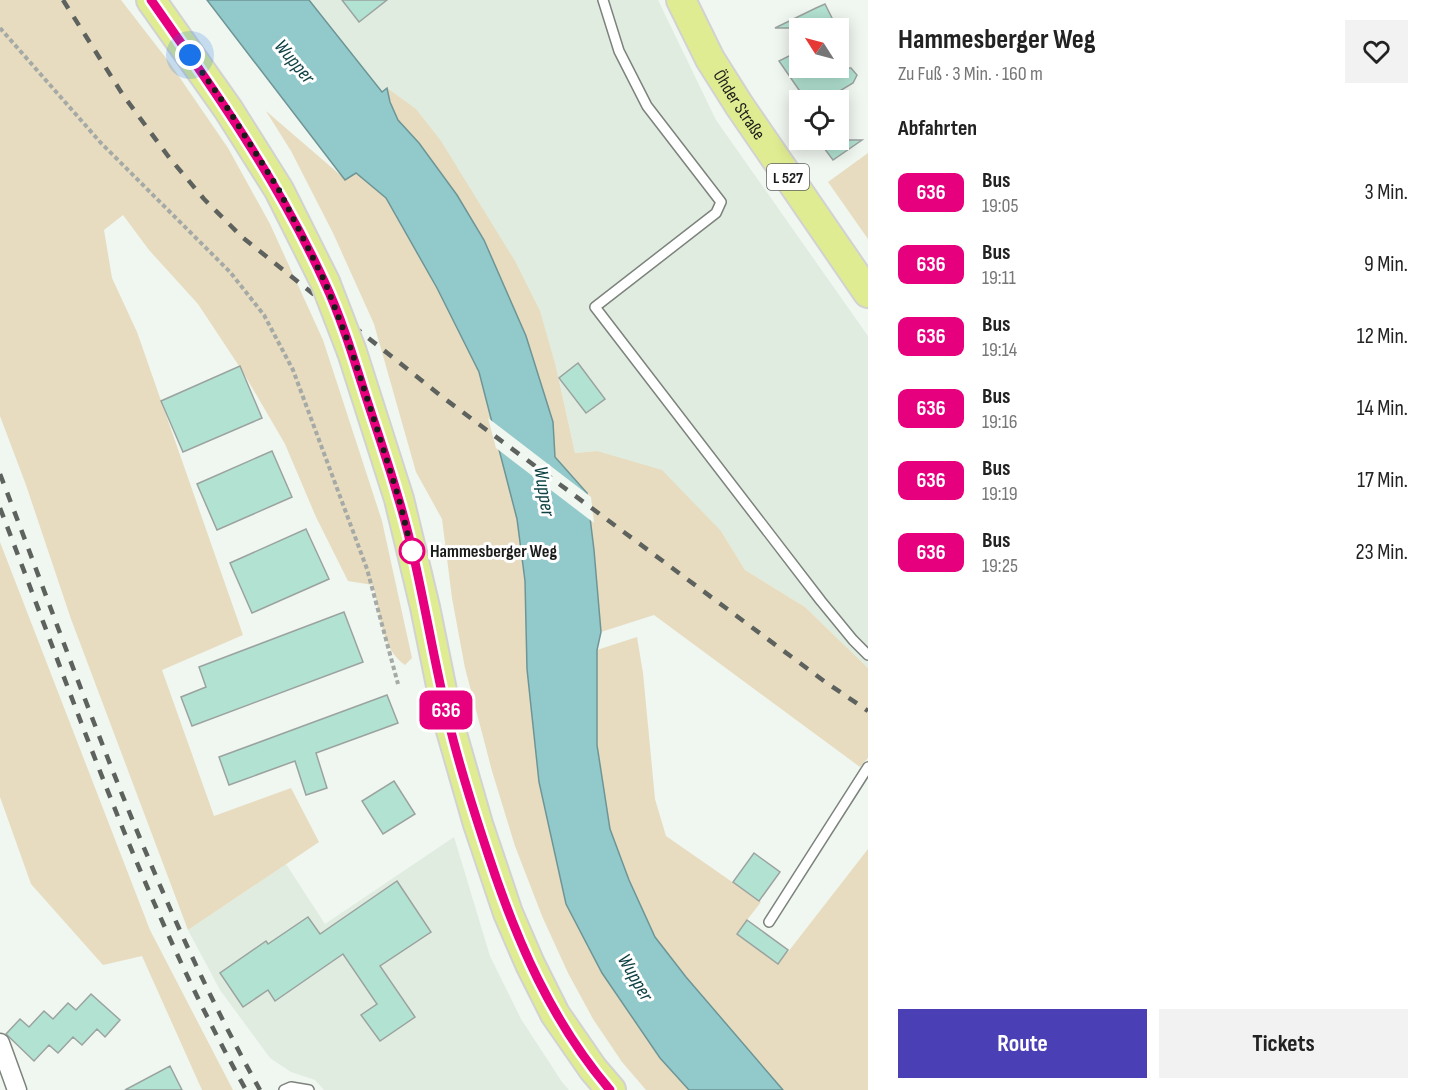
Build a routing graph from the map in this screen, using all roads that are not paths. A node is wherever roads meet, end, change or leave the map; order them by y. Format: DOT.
graph roads {
  1 [pos="151,0"];
  2 [pos="603,0"];
  3 [pos="681,0"];
  4 [pos="868,293"];
  5 [pos="868,655"];
  6 [pos="868,766"];
  7 [pos="769,922"];
  8 [pos="0,1043"];
  9 [pos="16,1090"];
  10 [pos="284,1090"];
  11 [pos="309,1090"];
  12 [pos="610,1090"];
  1 -- 12 [label="main road, bridge"];
  2 -- 5 [label="lane"];
  3 -- 4 [label="main road, Öhder Straße / L 527"];
  6 -- 7 [label="lane"];
  8 -- 9 [label="street"];
  10 -- 11 [label="lane"];
}
